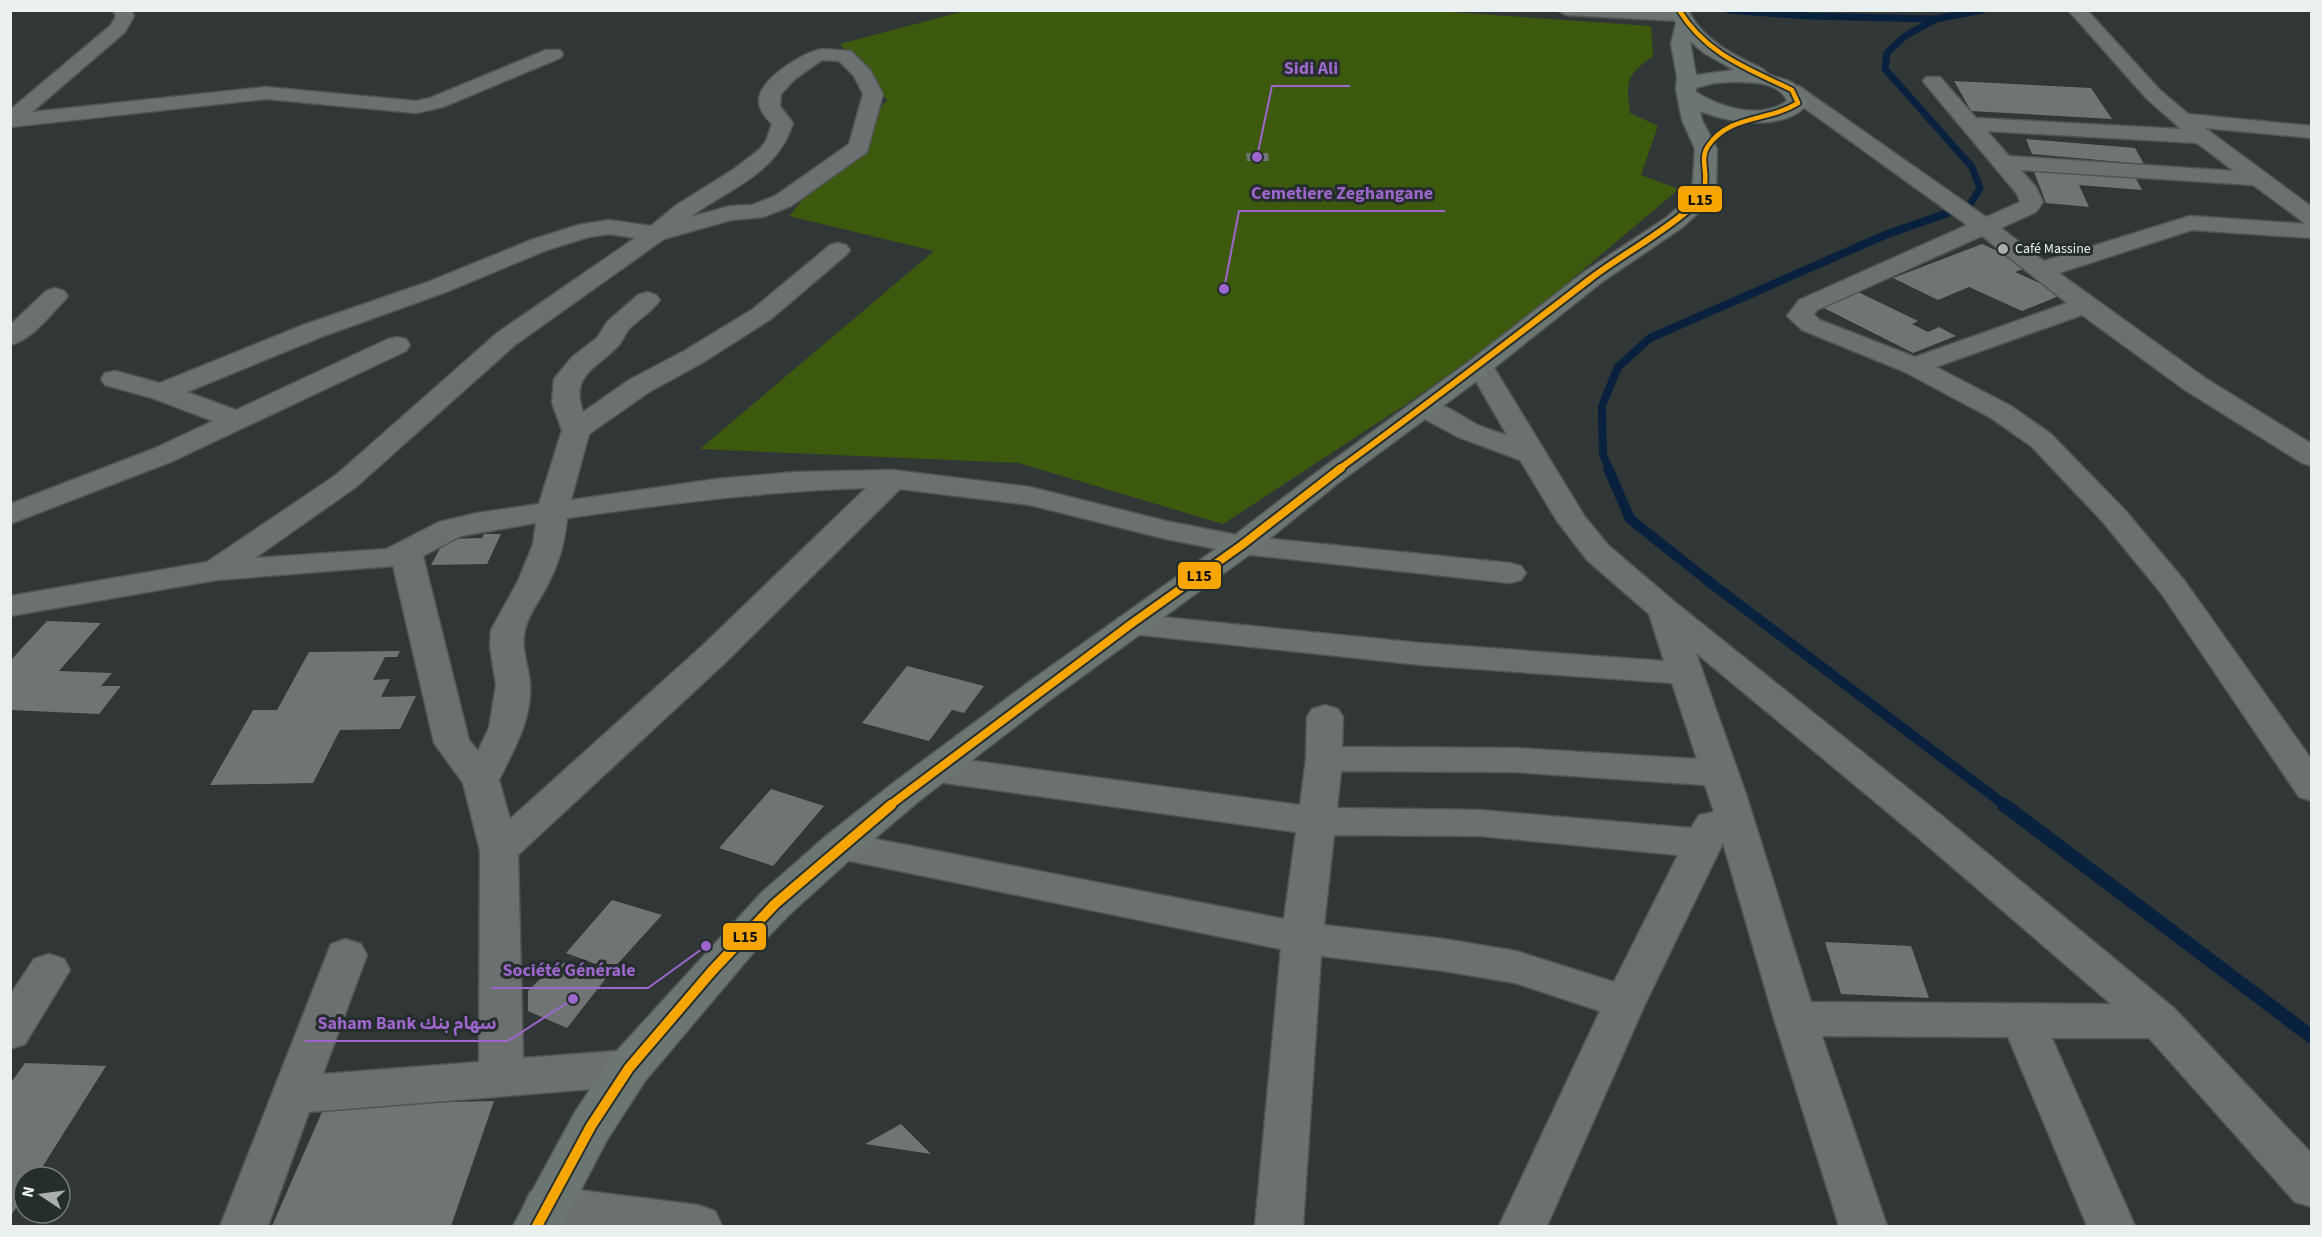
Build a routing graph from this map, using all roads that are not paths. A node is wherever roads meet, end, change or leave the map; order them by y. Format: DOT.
graph roads {
  1 [pos="122,10"];
  2 [pos="1566,10"];
  3 [pos="2077,10"];
  4 [pos="1681,17"];
  5 [pos="554,54"];
  6 [pos="1771,81"];
  7 [pos="1933,81"];
  8 [pos="1689,90"];
  9 [pos="1792,90"];
  10 [pos="24,109"];
  11 [pos="1783,113"];
  12 [pos="1760,116"];
  13 [pos="2184,120"];
  14 [pos="1970,124"];
  15 [pos="2312,132"];
  16 [pos="2202,137"];
  17 [pos="1869,144"];
  18 [pos="1706,149"];
  19 [pos="2002,162"];
  20 [pos="2260,178"];
  21 [pos="2312,218"];
  22 [pos="1983,225"];
  23 [pos="2312,231"];
  24 [pos="656,234"];
  25 [pos="838,250"];
  26 [pos="2042,270"];
  27 [pos="55,296"];
  28 [pos="646,300"];
  29 [pos="2085,305"];
  30 [pos="10,337"];
  31 [pos="397,345"];
  32 [pos="1480,366"];
  33 [pos="1914,366"];
  34 [pos="115,379"];
  35 [pos="162,392"];
  36 [pos="1425,408"];
  37 [pos="237,420"];
  38 [pos="576,430"];
  39 [pos="1531,454"];
  40 [pos="2312,457"];
  41 [pos="893,479"];
  42 [pos="552,512"];
  43 [pos="10,515"];
  44 [pos="1242,545"];
  45 [pos="406,552"];
  46 [pos="217,570"];
  47 [pos="1510,573"];
  48 [pos="10,606"];
  49 [pos="1664,610"];
  50 [pos="1131,624"];
  51 [pos="1685,673"];
  52 [pos="1325,717"];
  53 [pos="1324,759"];
  54 [pos="937,769"];
  55 [pos="481,780"];
  56 [pos="1724,784"];
  57 [pos="2312,788"];
  58 [pos="1315,821"];
  59 [pos="1703,843"];
  60 [pos="840,846"];
  61 [pos="499,851"];
  62 [pos="1302,938"];
  63 [pos="346,955"];
  64 [pos="48,970"];
  65 [pos="1625,1002"];
  66 [pos="1795,1019"];
  67 [pos="2023,1021"];
  68 [pos="2160,1021"];
  69 [pos="10,1032"];
  70 [pos="629,1068"];
  71 [pos="501,1077"];
  72 [pos="294,1095"];
  73 [pos="2312,1187"];
  74 [pos="542,1217"];
  75 [pos="244,1227"];
  76 [pos="698,1227"];
  77 [pos="1279,1227"];
  78 [pos="1523,1227"];
  79 [pos="1863,1227"];
  80 [pos="2111,1227"];
  1 -- 10 [label="street"];
  2 -- 4 [label="street"];
  3 -- 13 [label="street"];
  4 -- 6 [label="main road"];
  4 -- 8 [label="main road"];
  5 -- 10 [label="street"];
  6 -- 8 [label="main road"];
  6 -- 9 [label="main road"];
  7 -- 14 [label="street"];
  8 -- 12 [label="main road"];
  8 -- 18 [label="main road"];
  9 -- 11 [label="main road"];
  9 -- 17 [label="street"];
  11 -- 12 [label="main road"];
  11 -- 17 [label="street"];
  12 -- 18 [label="main road"];
  13 -- 15 [label="street"];
  13 -- 16 [label="street"];
  14 -- 16 [label="street"];
  14 -- 19 [label="street"];
  16 -- 20 [label="street"];
  17 -- 22 [label="street"];
  18 -- 32 [label="main road"];
  19 -- 20 [label="street"];
  19 -- 22 [label="street"];
  20 -- 21 [label="street"];
  22 -- 26 [label="street"];
  22 -- 33 [label="street"];
  23 -- 26 [label="street"];
  24 -- 24 [label="street"];
  24 -- 35 [label="street"];
  24 -- 46 [label="street"];
  25 -- 38 [label="street"];
  26 -- 29 [label="street"];
  27 -- 30 [label="street"];
  28 -- 38 [label="street"];
  29 -- 33 [label="street"];
  29 -- 40 [label="street"];
  31 -- 37 [label="street"];
  32 -- 36 [label="main road"];
  32 -- 39 [label="street"];
  33 -- 57 [label="street"];
  34 -- 35 [label="street"];
  35 -- 37 [label="street"];
  36 -- 39 [label="street"];
  36 -- 44 [label="main road"];
  37 -- 43 [label="street"];
  38 -- 42 [label="street"];
  39 -- 49 [label="street"];
  41 -- 42 [label="street"];
  41 -- 44 [label="street"];
  41 -- 61 [label="street"];
  42 -- 45 [label="street"];
  42 -- 55 [label="street"];
  44 -- 47 [label="street"];
  44 -- 50 [label="main road"];
  45 -- 46 [label="street"];
  45 -- 55 [label="street"];
  46 -- 48 [label="street"];
  49 -- 51 [label="street"];
  49 -- 68 [label="street"];
  50 -- 51 [label="street"];
  50 -- 54 [label="main road"];
  51 -- 56 [label="street"];
  52 -- 53 [label="street"];
  53 -- 56 [label="street"];
  53 -- 58 [label="street"];
  54 -- 58 [label="street"];
  54 -- 60 [label="main road"];
  55 -- 61 [label="street"];
  56 -- 59 [label="street"];
  56 -- 66 [label="street"];
  58 -- 59 [label="street"];
  58 -- 62 [label="street"];
  59 -- 65 [label="street"];
  60 -- 62 [label="street"];
  60 -- 70 [label="main road"];
  61 -- 71 [label="street"];
  62 -- 65 [label="street"];
  62 -- 77 [label="street"];
  63 -- 72 [label="street"];
  64 -- 69 [label="street"];
  65 -- 78 [label="street"];
  66 -- 67 [label="street"];
  66 -- 79 [label="street"];
  67 -- 68 [label="street"];
  67 -- 80 [label="street"];
  68 -- 73 [label="street"];
  70 -- 71 [label="street"];
  70 -- 74 [label="main road"];
  71 -- 72 [label="street"];
  72 -- 75 [label="street"];
  74 -- 76 [label="street"];
}
